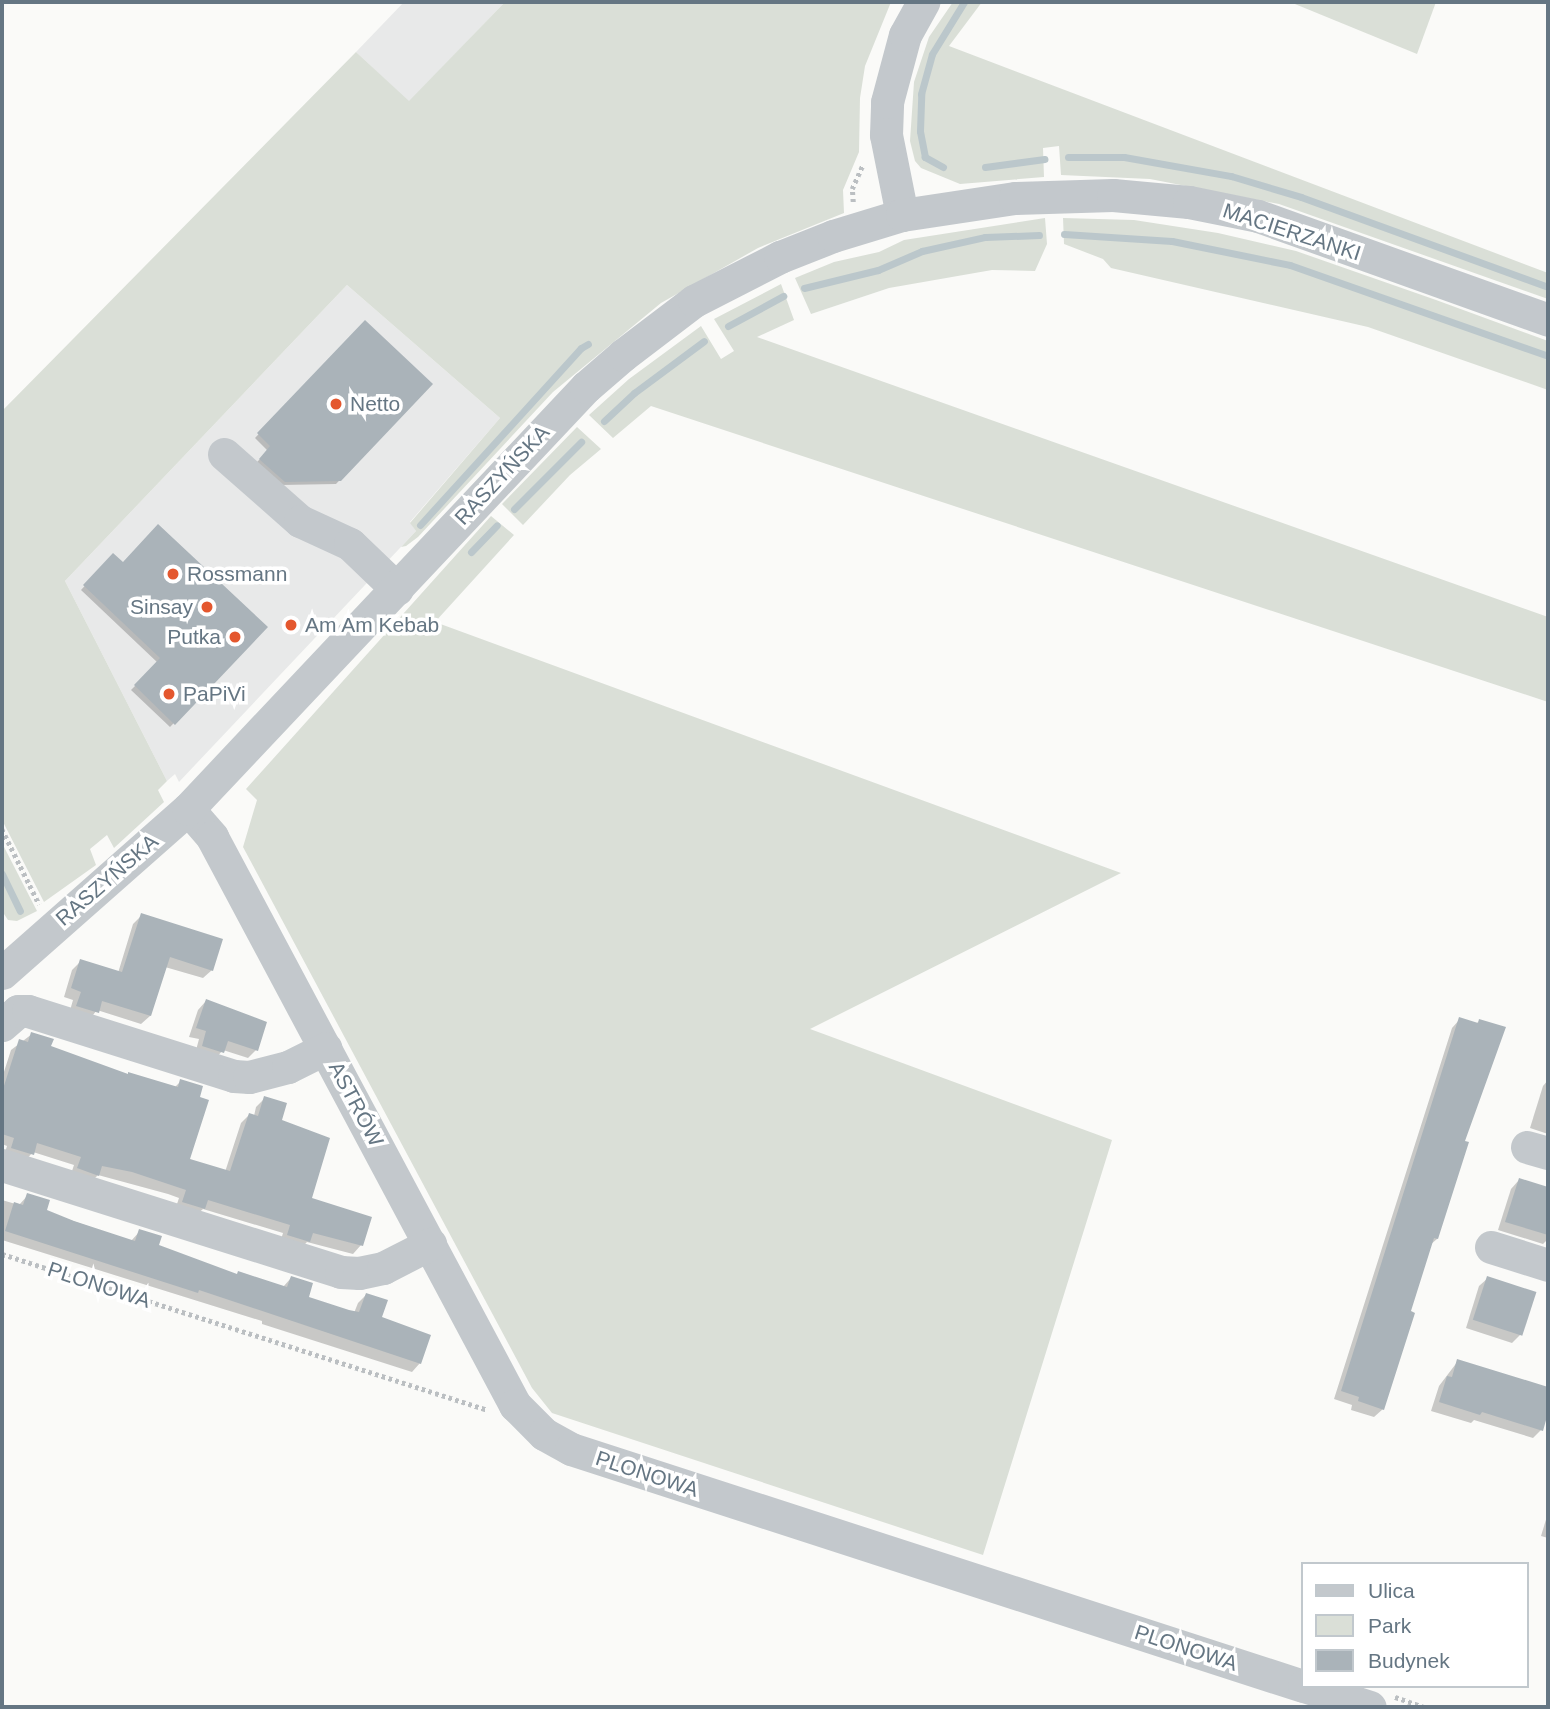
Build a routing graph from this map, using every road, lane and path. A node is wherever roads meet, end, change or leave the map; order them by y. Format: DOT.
graph roads {
  1 [pos="923,2"];
  2 [pos="902,215"];
  3 [pos="1548,320"];
  4 [pos="224,454"];
  5 [pos="397,589"];
  6 [pos="188,809"];
  7 [pos="2,830"];
  8 [pos="44,915"];
  9 [pos="3,965"];
  10 [pos="2,1025"];
  11 [pos="326,1048"];
  12 [pos="2,1165"];
  13 [pos="430,1244"];
  14 [pos="1491,1247"];
  15 [pos="2,1254"];
  16 [pos="1548,1265"];
  17 [pos="505,1408"];
  18 [pos="1302,1685"];
  19 [pos="1310,1688"];
  20 [pos="1370,1707"];
  1 -- 2 [label="street"];
  2 -- 3 [label="street, MACIERZANKI"];
  2 -- 5 [label="street, RASZYŃSKA"];
  4 -- 5 [label="street"];
  5 -- 6 [label="street, RASZYŃSKA"];
  6 -- 9 [label="street, RASZYŃSKA"];
  6 -- 11 [label="street, ASTRÓW"];
  7 -- 8 [label="path"];
  10 -- 11 [label="street"];
  11 -- 13 [label="street, ASTRÓW"];
  12 -- 13 [label="street"];
  13 -- 17 [label="street, ASTRÓW"];
  14 -- 16 [label="street"];
  15 -- 17 [label="path, PLONOWA"];
  17 -- 18 [label="street, PLONOWA"];
  19 -- 20 [label="street, PLONOWA"];
}
